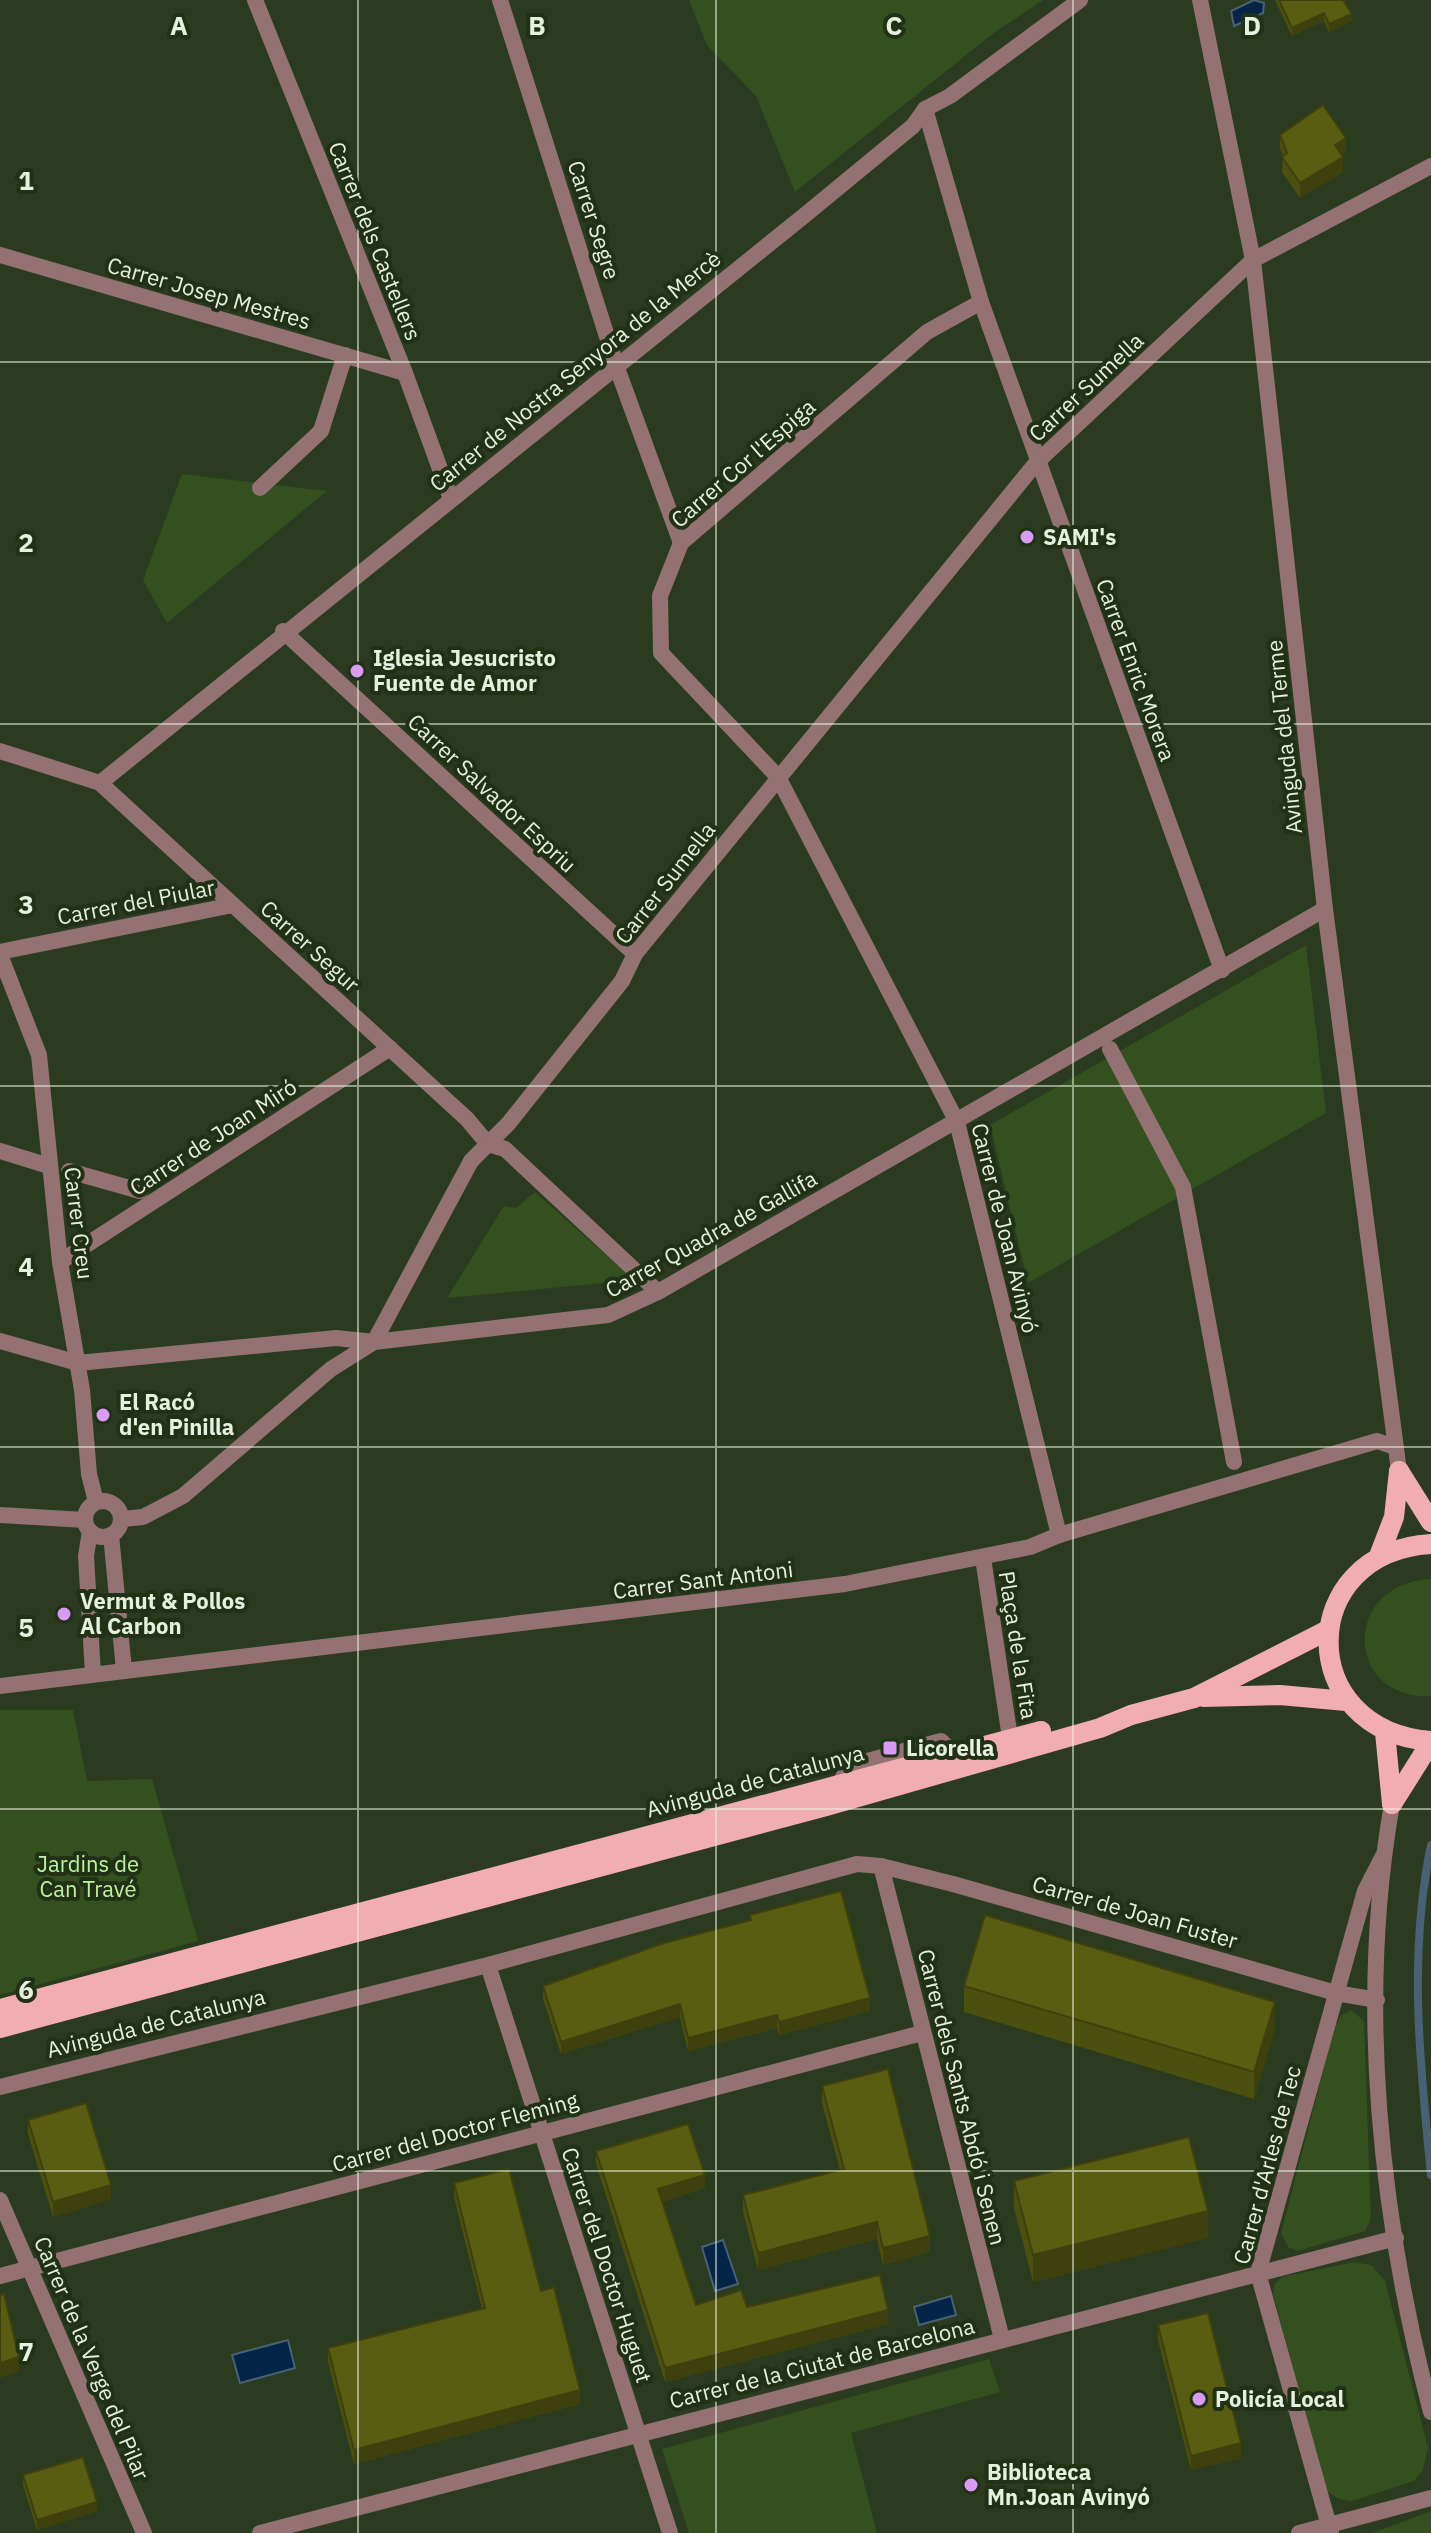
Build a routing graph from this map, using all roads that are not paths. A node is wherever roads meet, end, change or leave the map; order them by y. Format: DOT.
graph roads {
  1 [pos="255,0"];
  2 [pos="500,0"];
  3 [pos="1080,0"];
  4 [pos="1200,0"];
  5 [pos="925,109"];
  6 [pos="1431,166"];
  7 [pos="0,255"];
  8 [pos="1253,260"];
  9 [pos="981,302"];
  10 [pos="345,355"];
  11 [pos="617,368"];
  12 [pos="405,373"];
  13 [pos="1037,462"];
  14 [pos="260,488"];
  15 [pos="451,499"];
  16 [pos="681,543"];
  17 [pos="283,631"];
  18 [pos="0,751"];
  19 [pos="778,777"];
  20 [pos="100,783"];
  21 [pos="233,905"];
  22 [pos="1325,909"];
  23 [pos="0,953"];
  24 [pos="635,954"];
  25 [pos="1222,970"];
  26 [pos="390,1048"];
  27 [pos="1110,1049"];
  28 [pos="957,1122"];
  29 [pos="488,1144"];
  30 [pos="0,1151"];
  31 [pos="49,1166"];
  32 [pos="69,1171"];
  33 [pos="140,1191"];
  34 [pos="60,1262"];
  35 [pos="658,1292"];
  36 [pos="0,1341"];
  37 [pos="374,1342"];
  38 [pos="78,1363"];
  39 [pos="1395,1447"];
  40 [pos="1234,1462"];
  41 [pos="1399,1471"];
  42 [pos="96,1502"];
  43 [pos="0,1515"];
  44 [pos="122,1519"];
  45 [pos="1431,1522"];
  46 [pos="88,1526"];
  47 [pos="111,1535"];
  48 [pos="1059,1535"];
  49 [pos="1431,1544"];
  50 [pos="1379,1556"];
  51 [pos="983,1558"];
  52 [pos="1328,1630"];
  53 [pos="124,1670"];
  54 [pos="93,1674"];
  55 [pos="0,1686"];
  56 [pos="1194,1698"];
  57 [pos="1346,1701"];
  58 [pos="1131,1715"];
  59 [pos="1385,1732"];
  60 [pos="1010,1738"];
  61 [pos="1431,1742"];
  62 [pos="1392,1804"];
  63 [pos="1383,1856"];
  64 [pos="881,1866"];
  65 [pos="488,1965"];
  66 [pos="1336,1993"];
  67 [pos="1377,2000"];
  68 [pos="0,2009"];
  69 [pos="0,2028"];
  70 [pos="922,2033"];
  71 [pos="0,2087"];
  72 [pos="542,2132"];
  73 [pos="0,2200"];
  74 [pos="1396,2238"];
  75 [pos="29,2267"];
  76 [pos="1258,2273"];
  77 [pos="0,2276"];
  78 [pos="1002,2339"];
  79 [pos="1431,2412"];
  80 [pos="638,2433"];
  81 [pos="1431,2498"];
  82 [pos="1329,2529"];
  83 [pos="144,2533"];
  84 [pos="260,2533"];
  85 [pos="670,2533"];
  86 [pos="1299,2533"];
  1 -- 12 [label="street, Carrer dels Castellers"];
  2 -- 11 [label="street, Carrer Segre"];
  3 -- 5 [label="street, Carrer de Nostra Senyora de la Mercè"];
  4 -- 8 [label="street, Avinguda del Terme"];
  5 -- 9 [label="street, Carrer Enric Morera"];
  5 -- 11 [label="street, Carrer de Nostra Senyora de la Mercè"];
  6 -- 8 [label="street, Carrer Sumella"];
  7 -- 10 [label="street, Carrer Josep Mestres"];
  8 -- 13 [label="street, Carrer Sumella"];
  8 -- 22 [label="street, Avinguda del Terme"];
  9 -- 13 [label="street, Carrer Enric Morera"];
  9 -- 16 [label="street, Carrer Cor l'Espiga"];
  10 -- 12 [label="street, Carrer Josep Mestres"];
  10 -- 14 [label="street"];
  11 -- 15 [label="street, Carrer de Nostra Senyora de la Mercè"];
  11 -- 16 [label="street, Carrer Segre"];
  12 -- 15 [label="street, Carrer dels Castellers"];
  13 -- 19 [label="street, Carrer Sumella"];
  13 -- 25 [label="street, Carrer Enric Morera"];
  15 -- 17 [label="street, Carrer de Nostra Senyora de la Mercè"];
  16 -- 19 [label="street, Carrer Cor l'Espiga"];
  17 -- 20 [label="street, Carrer de Nostra Senyora de la Mercè"];
  17 -- 24 [label="street, Carrer Salvador Espriu"];
  18 -- 20 [label="street"];
  19 -- 24 [label="street, Carrer Sumella"];
  19 -- 28 [label="street, Carrer de Joan Avinyó"];
  20 -- 21 [label="street, Carrer Segur"];
  21 -- 23 [label="street, Carrer del Piular"];
  21 -- 26 [label="street, Carrer Segur"];
  22 -- 25 [label="street, Carrer Quadra de Gallifa"];
  22 -- 39 [label="street, Avinguda del Terme"];
  23 -- 31 [label="street, Carrer Creu"];
  24 -- 29 [label="street, Carrer Sumella"];
  25 -- 28 [label="street, Carrer Quadra de Gallifa"];
  26 -- 29 [label="street, Carrer Segur"];
  26 -- 34 [label="street, Carrer de Joan Miró"];
  27 -- 40 [label="street"];
  28 -- 35 [label="street, Carrer Quadra de Gallifa"];
  28 -- 48 [label="street, Carrer de Joan Avinyó"];
  29 -- 35 [label="street, Carrer Segur"];
  29 -- 37 [label="street, Carrer Sumella"];
  30 -- 31 [label="street"];
  31 -- 34 [label="street, Carrer Creu"];
  32 -- 33 [label="street"];
  34 -- 38 [label="street, Carrer Creu"];
  35 -- 37 [label="street, Carrer Quadra de Gallifa"];
  36 -- 38 [label="street, Carrer Quadra de Gallifa"];
  37 -- 38 [label="street, Carrer Quadra de Gallifa"];
  37 -- 44 [label="street, Carrer Sumella"];
  38 -- 42 [label="street, Carrer Creu"];
  39 -- 41 [label="street, Avinguda del Terme"];
  39 -- 48 [label="street, Carrer Sant Antoni"];
  41 -- 45 [label="main road"];
  41 -- 50 [label="main road"];
  42 -- 44 [label="street"];
  42 -- 46 [label="street"];
  43 -- 46 [label="street"];
  44 -- 47 [label="street"];
  46 -- 47 [label="street"];
  46 -- 54 [label="street"];
  47 -- 53 [label="street"];
  48 -- 51 [label="street, Carrer Sant Antoni"];
  49 -- 50 [label="main road"];
  50 -- 52 [label="main road"];
  51 -- 53 [label="street, Carrer Sant Antoni"];
  51 -- 60 [label="street, Plaça de la Fita"];
  52 -- 56 [label="main road"];
  52 -- 57 [label="main road"];
  53 -- 54 [label="street, Carrer Sant Antoni"];
  54 -- 55 [label="street, Carrer Sant Antoni"];
  56 -- 57 [label="main road"];
  56 -- 58 [label="main road"];
  57 -- 59 [label="main road"];
  58 -- 60 [label="main road, Avinguda de Catalunya"];
  58 -- 69 [label="main road, Avinguda de Catalunya"];
  59 -- 61 [label="main road"];
  59 -- 62 [label="main road"];
  60 -- 68 [label="main road, Avinguda de Catalunya"];
  61 -- 62 [label="main road"];
  62 -- 63 [label="street, Carrer d'Arles de Tec"];
  63 -- 66 [label="street, Carrer d'Arles de Tec"];
  63 -- 67 [label="street, Carrer d'Arles de Tec"];
  64 -- 65 [label="street, Avinguda de Catalunya"];
  64 -- 66 [label="street, Carrer de Joan Fuster"];
  64 -- 70 [label="street, Carrer dels Sants Abdó i Senen"];
  65 -- 71 [label="street, Avinguda de Catalunya"];
  65 -- 72 [label="street, Carrer del Doctor Huguet"];
  66 -- 67 [label="street, Carrer de Joan Fuster"];
  66 -- 76 [label="street, Carrer d'Arles de Tec"];
  67 -- 74 [label="street, Carrer d'Arles de Tec"];
  70 -- 72 [label="street, Carrer del Doctor Fleming"];
  70 -- 78 [label="street, Carrer dels Sants Abdó i Senen"];
  72 -- 75 [label="street, Carrer del Doctor Fleming"];
  72 -- 80 [label="street, Carrer del Doctor Huguet"];
  73 -- 75 [label="street, Carrer de la Verge del Pilar"];
  74 -- 76 [label="street, Carrer de la Ciutat de Barcelona"];
  74 -- 79 [label="street, Carrer d'Arles de Tec"];
  75 -- 77 [label="street, Carrer del Doctor Fleming"];
  75 -- 83 [label="street, Carrer de la Verge del Pilar"];
  76 -- 78 [label="street, Carrer de la Ciutat de Barcelona"];
  76 -- 82 [label="street, Carrer d'Arles de Tec"];
  78 -- 80 [label="street, Carrer de la Ciutat de Barcelona"];
  80 -- 84 [label="street, Carrer de la Ciutat de Barcelona"];
  80 -- 85 [label="street, Carrer del Doctor Huguet"];
  81 -- 82 [label="street"];
  82 -- 86 [label="street"];
}
